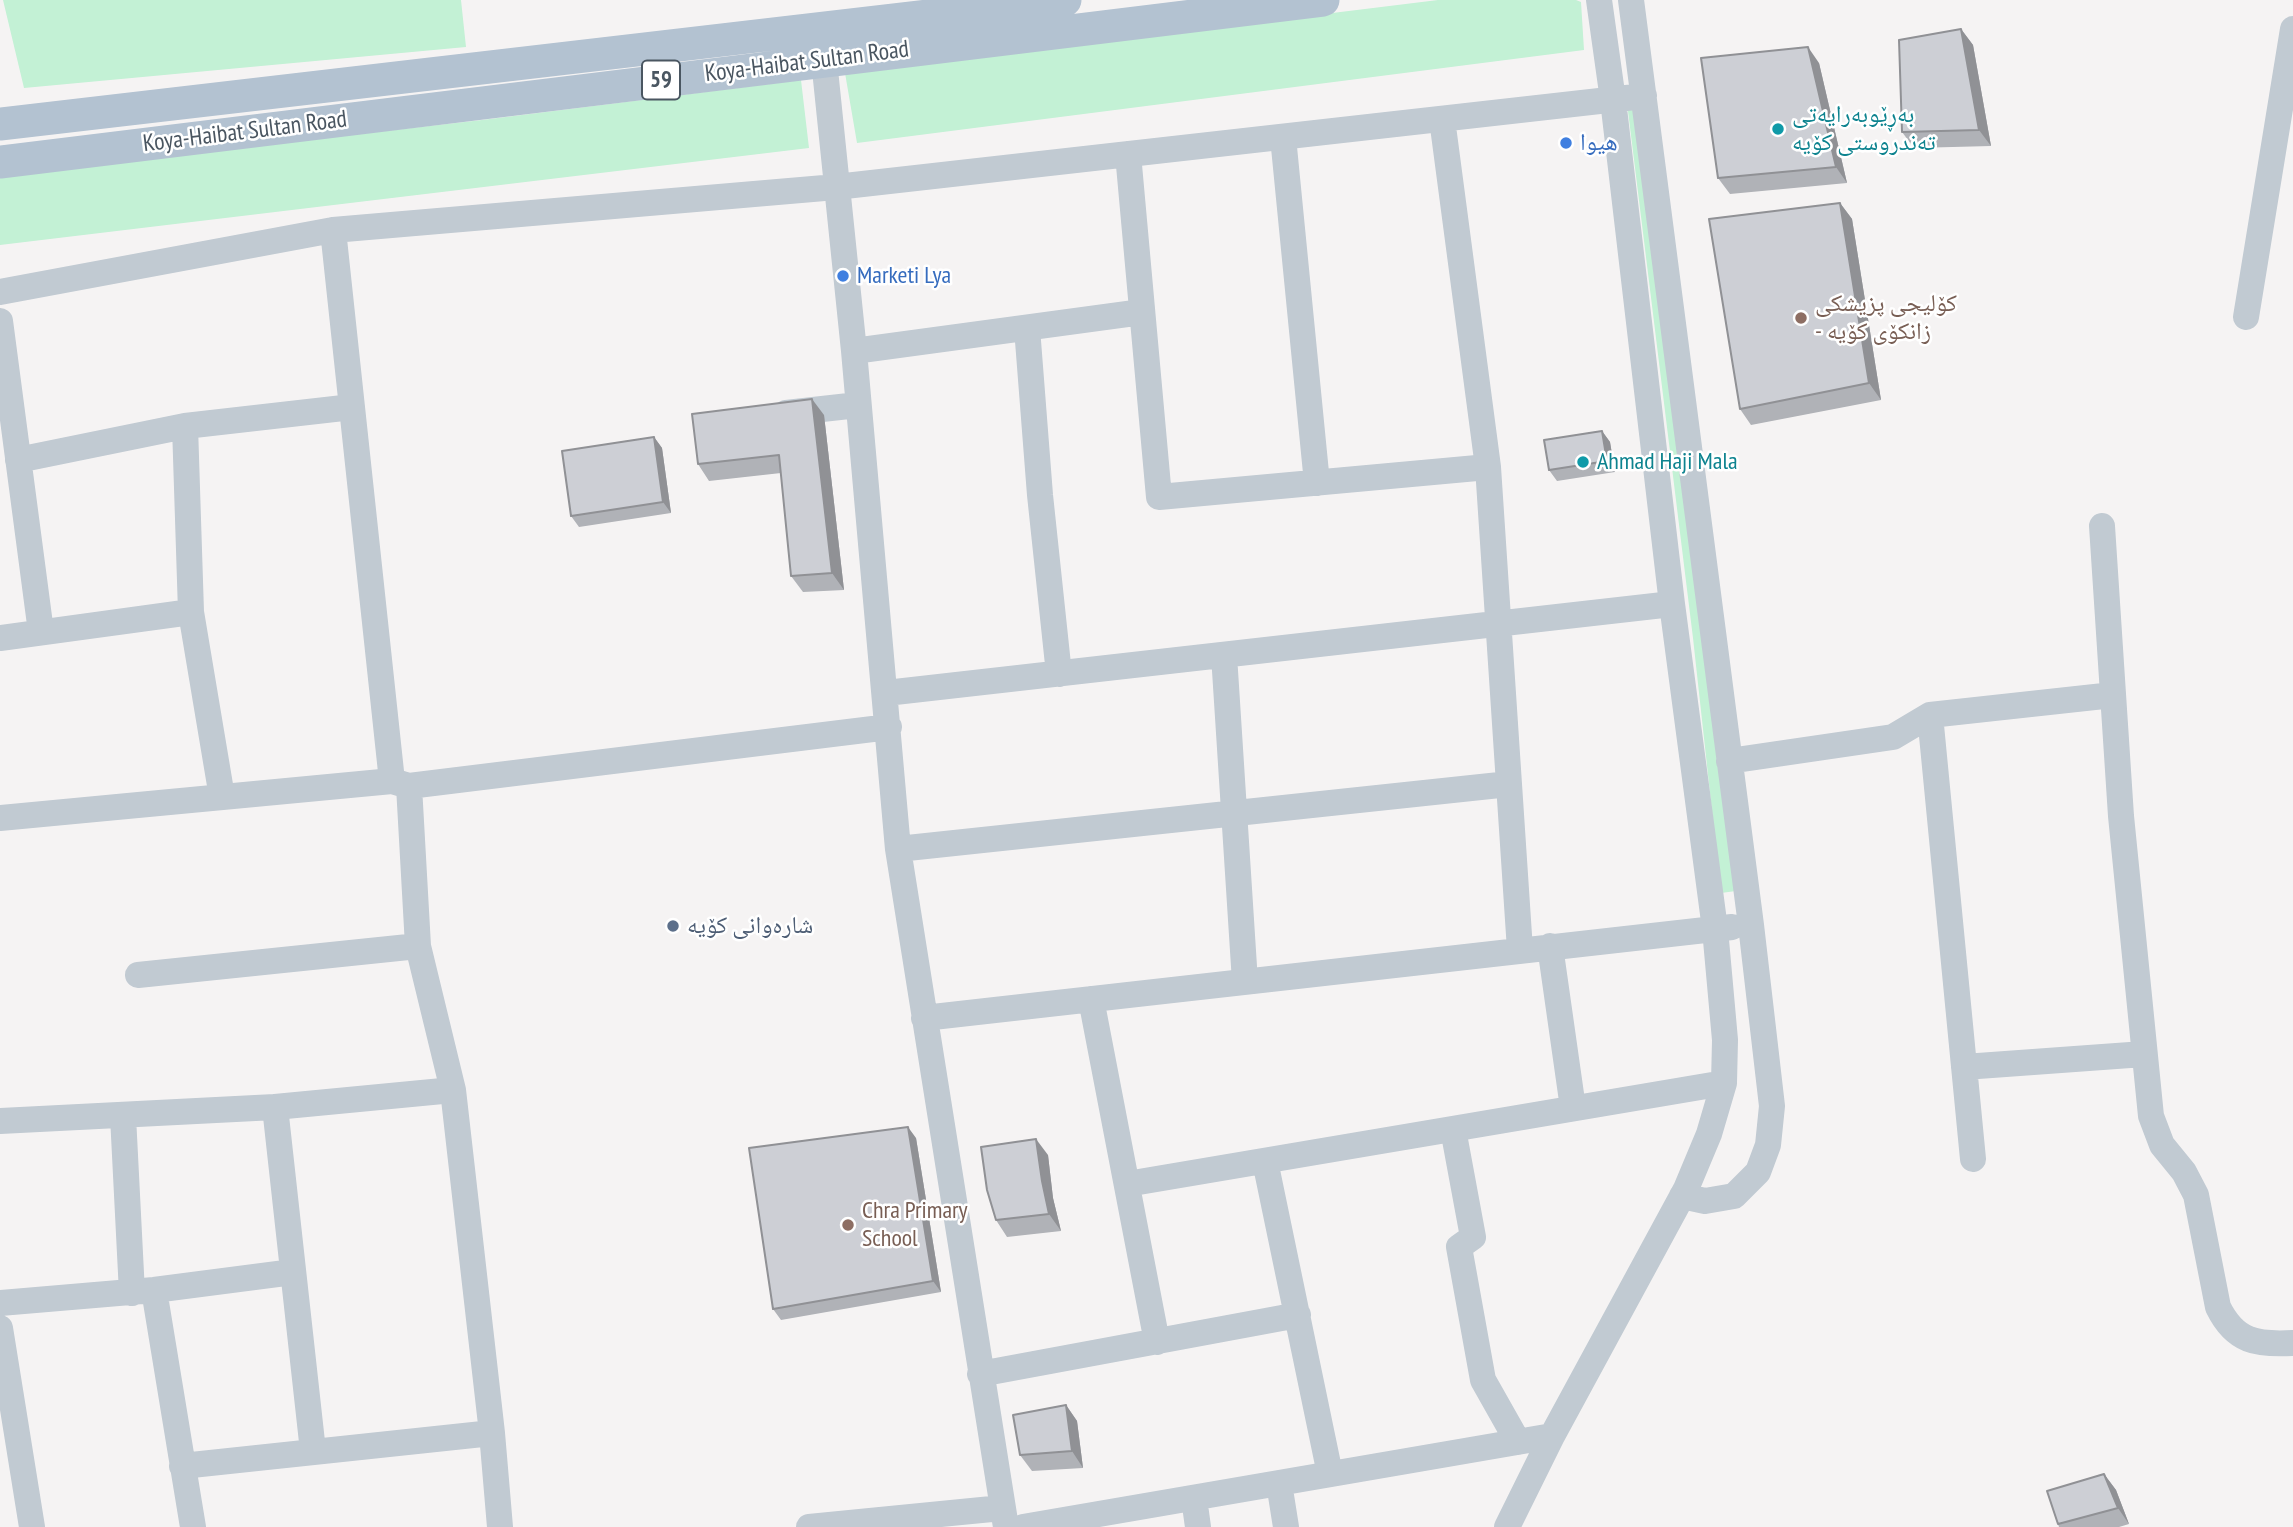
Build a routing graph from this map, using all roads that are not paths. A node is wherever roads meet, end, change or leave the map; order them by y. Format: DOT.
graph roads {
  1 [pos="1065,0"];
  2 [pos="1323,0"];
  3 [pos="1599,0"];
  4 [pos="1631,0"];
  5 [pos="2293,29"];
  6 [pos="824,60"];
  7 [pos="1644,96"];
  8 [pos="1613,100"];
  9 [pos="1442,119"];
  10 [pos="0,124"];
  11 [pos="1283,137"];
  12 [pos="1128,154"];
  13 [pos="0,162"];
  14 [pos="836,187"];
  15 [pos="333,230"];
  16 [pos="0,292"];
  17 [pos="1142,312"];
  18 [pos="2246,317"];
  19 [pos="0,321"];
  20 [pos="1027,328"];
  21 [pos="854,351"];
  22 [pos="858,405"];
  23 [pos="352,407"];
  24 [pos="762,415"];
  25 [pos="186,426"];
  26 [pos="18,460"];
  27 [pos="1488,467"];
  28 [pos="1317,482"];
  29 [pos="2102,526"];
  30 [pos="1672,604"];
  31 [pos="191,612"];
  32 [pos="1498,624"];
  33 [pos="41,632"];
  34 [pos="0,638"];
  35 [pos="1224,655"];
  36 [pos="1059,674"];
  37 [pos="886,693"];
  38 [pos="2113,695"];
  39 [pos="1930,715"];
  40 [pos="889,727"];
  41 [pos="1729,761"];
  42 [pos="400,784"];
  43 [pos="1509,784"];
  44 [pos="1734,790"];
  45 [pos="1698,794"];
  46 [pos="222,797"];
  47 [pos="1234,813"];
  48 [pos="0,818"];
  49 [pos="898,849"];
  50 [pos="1751,925"];
  51 [pos="1714,929"];
  52 [pos="418,946"];
  53 [pos="1550,946"];
  54 [pos="1520,950"];
  55 [pos="138,975"];
  56 [pos="1245,982"];
  57 [pos="1091,999"];
  58 [pos="924,1018"];
  59 [pos="2144,1054"];
  60 [pos="1964,1067"];
  61 [pos="1724,1083"];
  62 [pos="453,1090"];
  63 [pos="275,1107"];
  64 [pos="1573,1108"];
  65 [pos="123,1116"];
  66 [pos="0,1121"];
  67 [pos="1453,1129"];
  68 [pos="1973,1159"];
  69 [pos="1265,1161"];
  70 [pos="1127,1184"];
  71 [pos="1682,1196"];
  72 [pos="293,1272"];
  73 [pos="143,1291"];
  74 [pos="0,1303"];
  75 [pos="1298,1315"];
  76 [pos="0,1328"];
  77 [pos="1157,1342"];
  78 [pos="2293,1343"];
  79 [pos="980,1374"];
  80 [pos="492,1433"];
  81 [pos="1552,1436"];
  82 [pos="1518,1442"];
  83 [pos="313,1451"];
  84 [pos="182,1466"];
  85 [pos="1330,1474"];
  86 [pos="1279,1483"];
  87 [pos="1194,1498"];
  88 [pos="1004,1517"];
  89 [pos="837,1526"];
  90 [pos="32,1527"];
  91 [pos="193,1527"];
  92 [pos="500,1527"];
  93 [pos="809,1527"];
  94 [pos="1023,1527"];
  95 [pos="1198,1527"];
  96 [pos="1286,1527"];
  97 [pos="1507,1527"];
  1 -- 10 [label="main road, Koya-Haibat Sultan Road / 59"];
  2 -- 6 [label="main road, Koya-Haibat Sultan Road / 59"];
  3 -- 8 [label="street"];
  4 -- 7 [label="street"];
  5 -- 18 [label="street"];
  6 -- 13 [label="main road, Koya-Haibat Sultan Road / 59"];
  6 -- 14 [label="street"];
  7 -- 8 [label="street"];
  7 -- 41 [label="street"];
  8 -- 9 [label="street"];
  8 -- 30 [label="street"];
  9 -- 11 [label="street"];
  9 -- 27 [label="street"];
  11 -- 12 [label="street"];
  11 -- 28 [label="street"];
  12 -- 14 [label="street"];
  12 -- 17 [label="street"];
  14 -- 15 [label="street"];
  14 -- 21 [label="street"];
  15 -- 16 [label="street"];
  15 -- 23 [label="street"];
  17 -- 20 [label="street"];
  17 -- 28 [label="street"];
  19 -- 26 [label="street"];
  20 -- 21 [label="street"];
  20 -- 36 [label="street"];
  21 -- 22 [label="street"];
  22 -- 24 [label="street"];
  22 -- 37 [label="street"];
  23 -- 25 [label="street"];
  23 -- 42 [label="street"];
  25 -- 26 [label="street"];
  25 -- 31 [label="street"];
  26 -- 33 [label="street"];
  27 -- 28 [label="street"];
  27 -- 32 [label="street"];
  29 -- 38 [label="street"];
  30 -- 32 [label="street"];
  30 -- 45 [label="street"];
  31 -- 33 [label="street"];
  31 -- 46 [label="street"];
  32 -- 35 [label="street"];
  32 -- 43 [label="street"];
  33 -- 34 [label="street"];
  35 -- 36 [label="street"];
  35 -- 47 [label="street"];
  36 -- 37 [label="street"];
  37 -- 40 [label="street"];
  38 -- 39 [label="street"];
  38 -- 59 [label="street"];
  39 -- 41 [label="street"];
  39 -- 60 [label="street"];
  40 -- 42 [label="street"];
  40 -- 49 [label="street"];
  41 -- 44 [label="street"];
  42 -- 46 [label="street"];
  42 -- 52 [label="street"];
  43 -- 47 [label="street"];
  43 -- 54 [label="street"];
  44 -- 45 [label="street"];
  44 -- 50 [label="street"];
  45 -- 51 [label="street"];
  46 -- 48 [label="street"];
  47 -- 49 [label="street"];
  47 -- 56 [label="street"];
  49 -- 58 [label="street"];
  50 -- 51 [label="street"];
  50 -- 71 [label="street"];
  51 -- 53 [label="street"];
  51 -- 61 [label="street"];
  52 -- 55 [label="street"];
  52 -- 62 [label="street"];
  53 -- 54 [label="street"];
  53 -- 64 [label="street"];
  54 -- 56 [label="street"];
  56 -- 57 [label="street"];
  57 -- 58 [label="street"];
  57 -- 70 [label="street"];
  58 -- 79 [label="street"];
  59 -- 60 [label="street"];
  59 -- 78 [label="street"];
  60 -- 68 [label="street"];
  61 -- 64 [label="street"];
  61 -- 71 [label="street"];
  62 -- 63 [label="street"];
  62 -- 80 [label="street"];
  63 -- 65 [label="street"];
  63 -- 72 [label="street"];
  64 -- 67 [label="street"];
  65 -- 66 [label="street"];
  65 -- 73 [label="street"];
  67 -- 69 [label="street"];
  67 -- 82 [label="street"];
  69 -- 70 [label="street"];
  69 -- 75 [label="street"];
  70 -- 77 [label="street"];
  71 -- 81 [label="street"];
  72 -- 73 [label="street"];
  72 -- 83 [label="street"];
  73 -- 74 [label="street"];
  73 -- 84 [label="street"];
  75 -- 77 [label="street"];
  75 -- 85 [label="street"];
  76 -- 90 [label="street"];
  77 -- 79 [label="street"];
  79 -- 88 [label="street"];
  80 -- 83 [label="street"];
  80 -- 92 [label="street"];
  81 -- 82 [label="street"];
  81 -- 97 [label="street"];
  82 -- 85 [label="street"];
  83 -- 84 [label="street"];
  84 -- 91 [label="street"];
  85 -- 86 [label="street"];
  86 -- 87 [label="street"];
  86 -- 96 [label="street"];
  87 -- 94 [label="street"];
  87 -- 95 [label="street"];
  88 -- 89 [label="street"];
  89 -- 93 [label="street"];
}
